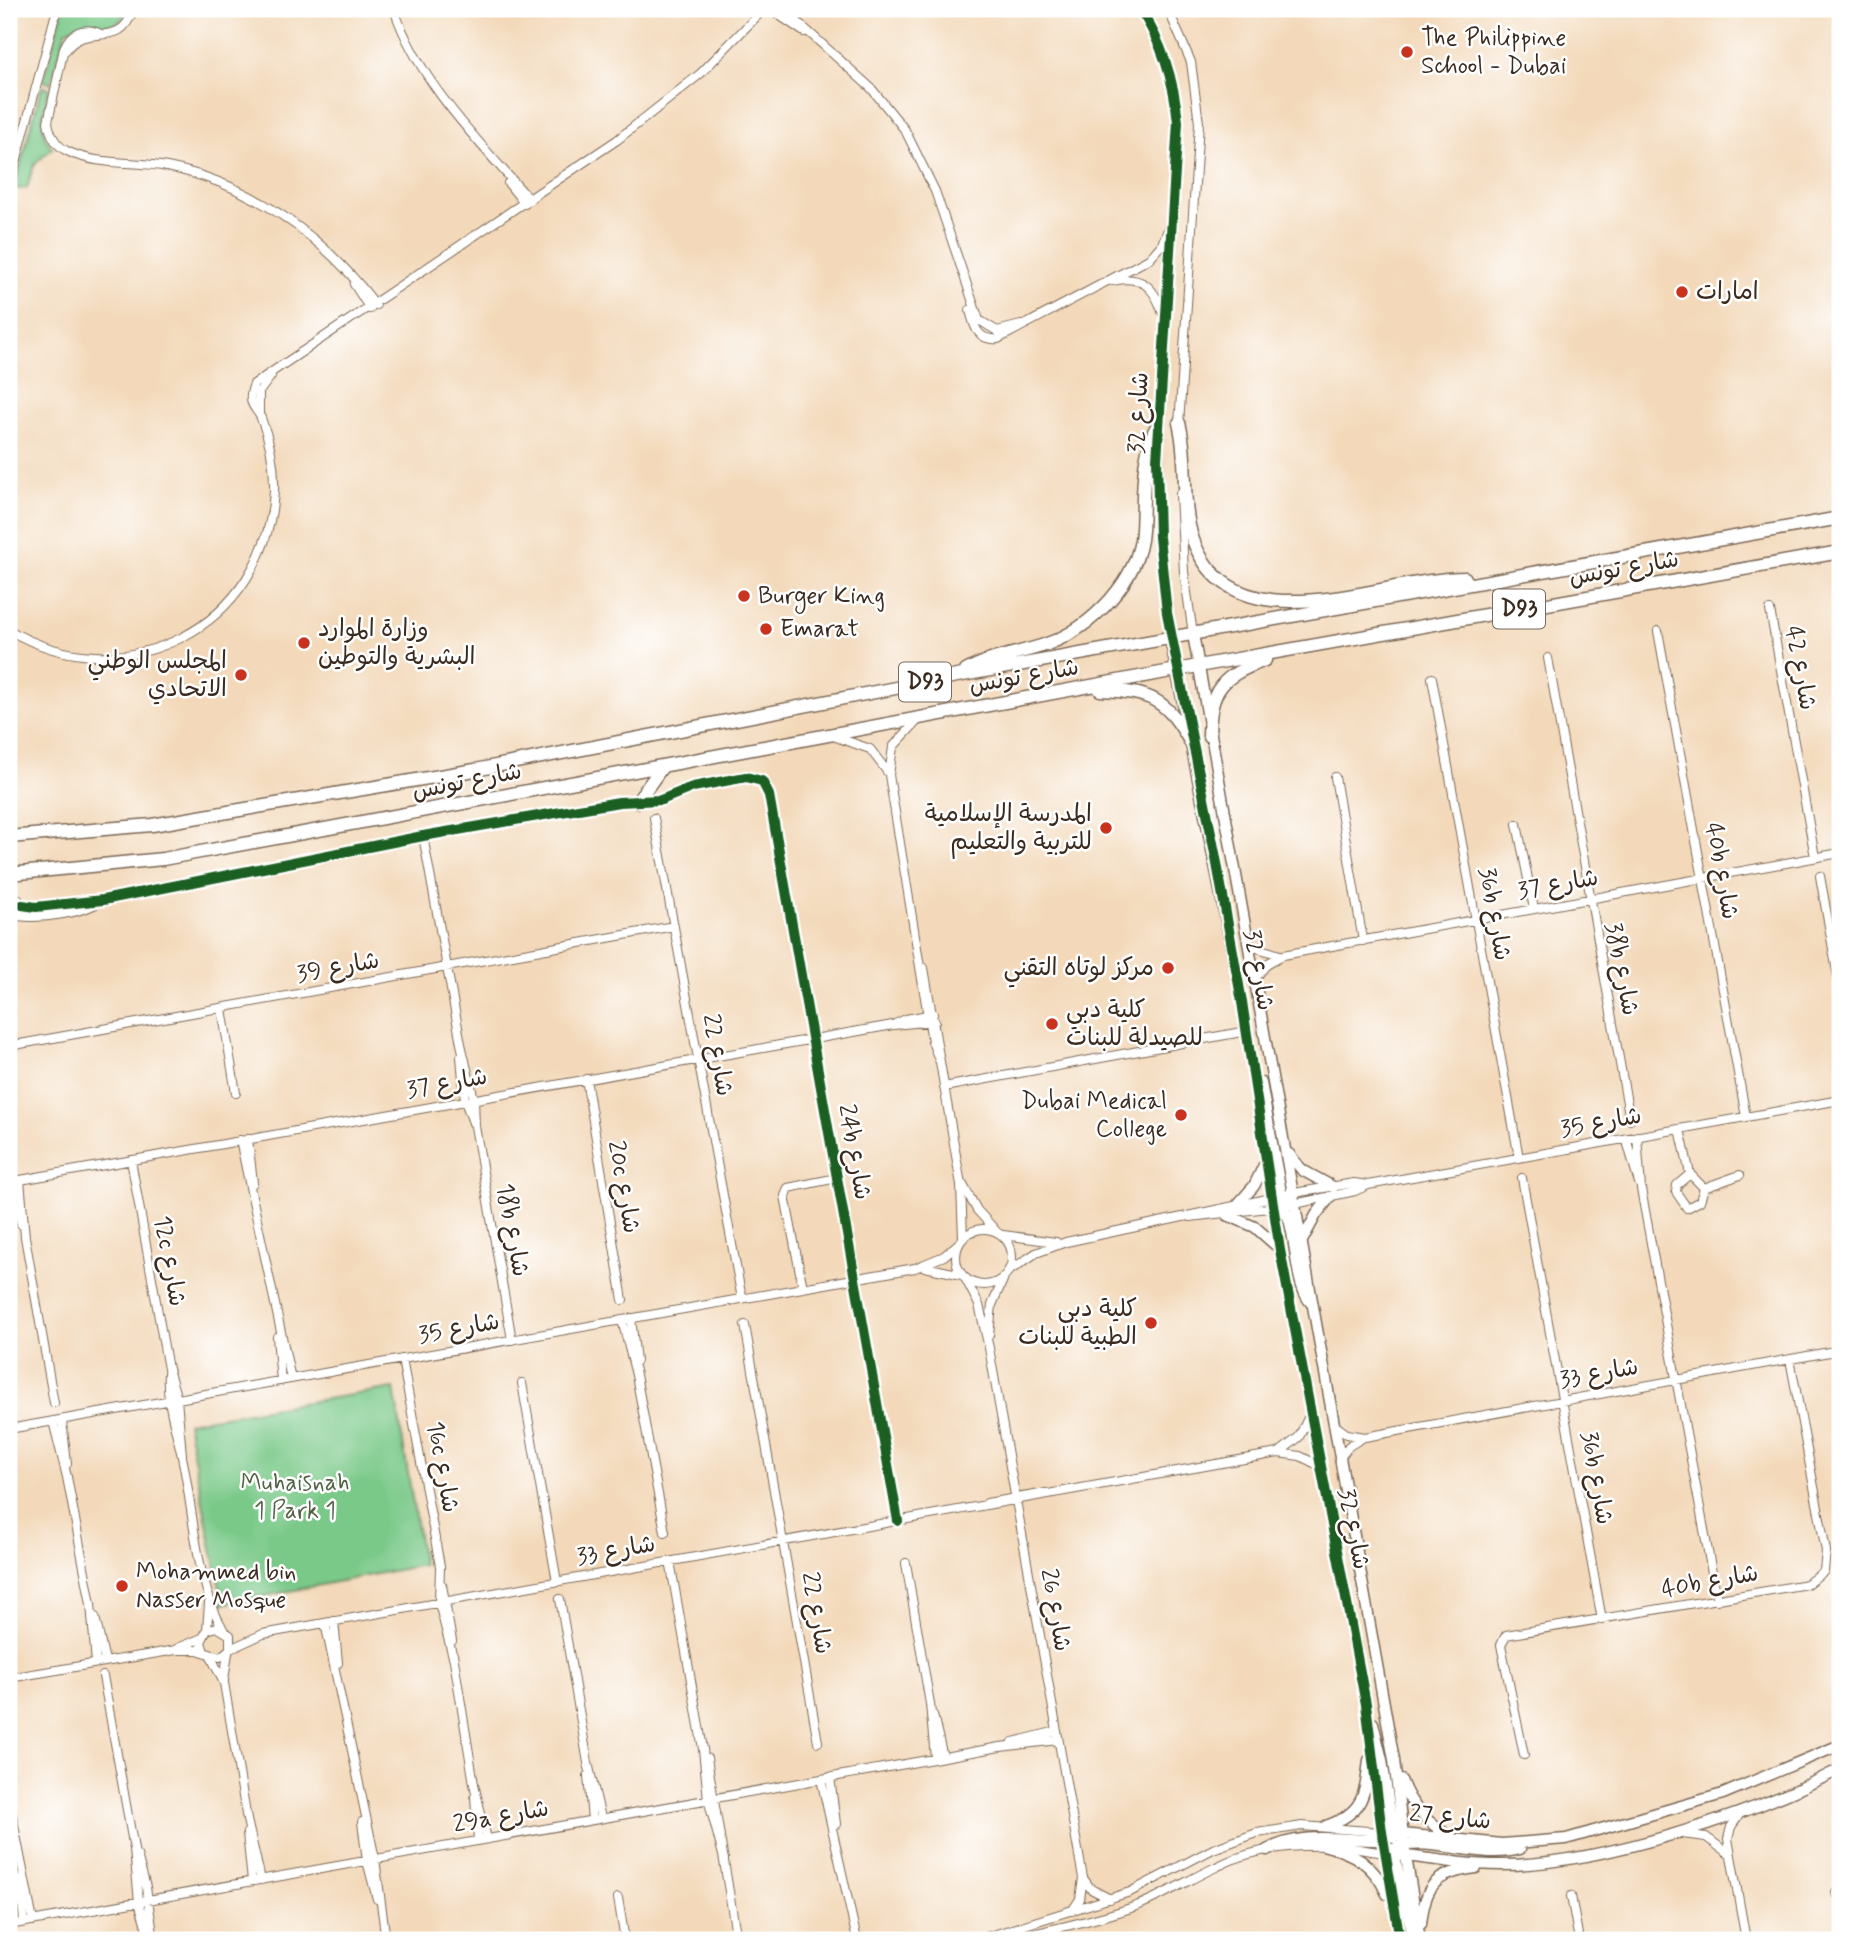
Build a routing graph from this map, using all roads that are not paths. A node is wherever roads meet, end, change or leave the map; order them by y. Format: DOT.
graph roads {
  1 [pos="57,9"];
  2 [pos="132,9"];
  3 [pos="394,9"];
  4 [pos="764,9"];
  5 [pos="770,9"];
  6 [pos="783,9"];
  7 [pos="1140,9"];
  8 [pos="1168,9"];
  9 [pos="806,33"];
  10 [pos="9,188"];
  11 [pos="528,202"];
  12 [pos="1172,216"];
  13 [pos="1102,284"];
  14 [pos="373,307"];
  15 [pos="1165,322"];
  16 [pos="1158,422"];
  17 [pos="1179,423"];
  18 [pos="1840,518"];
  19 [pos="1840,552"];
  20 [pos="1490,579"];
  21 [pos="1770,610"];
  22 [pos="9,630"];
  23 [pos="1658,631"];
  24 [pos="1193,634"];
  25 [pos="1170,638"];
  26 [pos="1291,650"];
  27 [pos="1548,659"];
  28 [pos="1198,666"];
  29 [pos="1177,670"];
  30 [pos="957,676"];
  31 [pos="1432,678"];
  32 [pos="1078,689"];
  33 [pos="920,718"];
  34 [pos="831,735"];
  35 [pos="1209,736"];
  36 [pos="1192,745"];
  37 [pos="662,767"];
  38 [pos="889,775"];
  39 [pos="1335,777"];
  40 [pos="647,789"];
  41 [pos="661,800"];
  42 [pos="637,802"];
  43 [pos="654,818"];
  44 [pos="1517,824"];
  45 [pos="423,836"];
  46 [pos="9,837"];
  47 [pos="1840,853"];
  48 [pos="1815,857"];
  49 [pos="9,874"];
  50 [pos="1820,876"];
  51 [pos="1703,878"];
  52 [pos="9,898"];
  53 [pos="1589,899"];
  54 [pos="103,900"];
  55 [pos="22,905"];
  56 [pos="1534,909"];
  57 [pos="13,916"];
  58 [pos="1475,920"];
  59 [pos="674,926"];
  60 [pos="1363,941"];
  61 [pos="1248,945"];
  62 [pos="1283,955"];
  63 [pos="447,968"];
  64 [pos="1254,981"];
  65 [pos="1840,989"];
  66 [pos="222,1009"];
  67 [pos="931,1018"];
  68 [pos="1247,1031"];
  69 [pos="813,1039"];
  70 [pos="9,1046"];
  71 [pos="698,1059"];
  72 [pos="1254,1072"];
  73 [pos="586,1079"];
  74 [pos="944,1087"];
  75 [pos="236,1093"];
  76 [pos="470,1100"];
  77 [pos="1840,1100"];
  78 [pos="1746,1117"];
  79 [pos="1630,1120"];
  80 [pos="1680,1129"];
  81 [pos="9,1134"];
  82 [pos="1637,1136"];
  83 [pos="1626,1138"];
  84 [pos="244,1140"];
  85 [pos="10,1144"];
  86 [pos="1285,1148"];
  87 [pos="1519,1158"];
  88 [pos="131,1160"];
  89 [pos="1266,1161"];
  90 [pos="959,1172"];
  91 [pos="1690,1174"];
  92 [pos="1740,1175"];
  93 [pos="837,1178"];
  94 [pos="1522,1178"];
  95 [pos="13,1181"];
  96 [pos="1704,1188"];
  97 [pos="1642,1189"];
  98 [pos="1332,1192"];
  99 [pos="1283,1201"];
  100 [pos="1238,1204"];
  101 [pos="1227,1214"];
  102 [pos="1189,1217"];
  103 [pos="998,1233"];
  104 [pos="962,1240"];
  105 [pos="1302,1241"];
  106 [pos="1066,1242"];
  107 [pos="1280,1250"];
  108 [pos="915,1268"];
  109 [pos="1006,1275"];
  110 [pos="963,1276"];
  111 [pos="855,1278"];
  112 [pos="803,1288"];
  113 [pos="742,1298"];
  114 [pos="623,1300"];
  115 [pos="1312,1306"];
  116 [pos="626,1319"];
  117 [pos="745,1325"];
  118 [pos="512,1339"];
  119 [pos="989,1348"];
  120 [pos="1840,1350"];
  121 [pos="402,1359"];
  122 [pos="1790,1359"];
  123 [pos="286,1380"];
  124 [pos="1677,1380"];
  125 [pos="522,1383"];
  126 [pos="172,1400"];
  127 [pos="1563,1401"];
  128 [pos="54,1403"];
  129 [pos="1310,1414"];
  130 [pos="58,1421"];
  131 [pos="1332,1423"];
  132 [pos="9,1429"];
  133 [pos="1365,1437"];
  134 [pos="1278,1453"];
  135 [pos="1338,1460"];
  136 [pos="1320,1466"];
  137 [pos="1016,1499"];
  138 [pos="898,1521"];
  139 [pos="665,1532"];
  140 [pos="785,1541"];
  141 [pos="670,1561"];
  142 [pos="906,1563"];
  143 [pos="557,1582"];
  144 [pos="208,1597"];
  145 [pos="560,1599"];
  146 [pos="1717,1600"];
  147 [pos="443,1602"];
  148 [pos="1602,1620"];
  149 [pos="329,1622"];
  150 [pos="225,1630"];
  151 [pos="204,1634"];
  152 [pos="258,1635"];
  153 [pos="169,1650"];
  154 [pos="229,1651"];
  155 [pos="207,1654"];
  156 [pos="101,1662"];
  157 [pos="103,1676"];
  158 [pos="9,1678"];
  159 [pos="224,1683"];
  160 [pos="1366,1704"];
  161 [pos="1058,1736"];
  162 [pos="818,1742"];
  163 [pos="1370,1743"];
  164 [pos="1840,1745"];
  165 [pos="1524,1755"];
  166 [pos="939,1758"];
  167 [pos="1394,1760"];
  168 [pos="1840,1769"];
  169 [pos="826,1778"];
  170 [pos="712,1798"];
  171 [pos="9,1800"];
  172 [pos="1744,1810"];
  173 [pos="596,1819"];
  174 [pos="1326,1826"];
  175 [pos="1669,1834"];
  176 [pos="483,1840"];
  177 [pos="1456,1841"];
  178 [pos="1534,1843"];
  179 [pos="1394,1844"];
  180 [pos="1323,1846"];
  181 [pos="1267,1850"];
  182 [pos="1729,1854"];
  183 [pos="371,1860"];
  184 [pos="1504,1865"];
  185 [pos="1083,1878"];
  186 [pos="256,1880"];
  187 [pos="1571,1896"];
  188 [pos="618,1898"];
  189 [pos="1110,1899"];
  190 [pos="144,1901"];
  191 [pos="1394,1909"];
  192 [pos="1072,1911"];
  193 [pos="28,1922"];
  194 [pos="9,1925"];
  195 [pos="1418,1939"];
  196 [pos="152,1940"];
  197 [pos="386,1940"];
  198 [pos="625,1940"];
  199 [pos="737,1940"];
  200 [pos="855,1940"];
  201 [pos="977,1940"];
  202 [pos="1010,1940"];
  203 [pos="1400,1940"];
  204 [pos="1579,1940"];
  205 [pos="1746,1940"];
  1 -- 10 [label="street"];
  2 -- 14 [label="street"];
  3 -- 11 [label="street"];
  4 -- 11 [label="street"];
  5 -- 9 [label="street"];
  6 -- 9 [label="street"];
  7 -- 12 [label="street, شارع 32"];
  8 -- 17 [label="street, شارع 32"];
  9 -- 13 [label="street"];
  11 -- 14 [label="street"];
  12 -- 13 [label="street"];
  12 -- 15 [label="street, شارع 32"];
  13 -- 15 [label="street"];
  14 -- 22 [label="street"];
  15 -- 16 [label="street, شارع 32"];
  16 -- 25 [label="street, شارع 32"];
  16 -- 30 [label="main road"];
  17 -- 20 [label="main road"];
  17 -- 24 [label="street, شارع 32"];
  18 -- 20 [label="main road, شارع تونس / D93"];
  19 -- 26 [label="main road, شارع تونس / D93"];
  20 -- 24 [label="main road, شارع تونس / D93"];
  21 -- 48 [label="street, شارع 42"];
  23 -- 51 [label="street, 40b شارع"];
  24 -- 25 [label="main road, شارع تونس / D93"];
  24 -- 28 [label="street, شارع 32"];
  25 -- 29 [label="street, شارع 32"];
  25 -- 30 [label="main road, شارع تونس / D93"];
  26 -- 28 [label="main road, شارع تونس / D93"];
  26 -- 35 [label="main road"];
  27 -- 53 [label="street, 38b شارع"];
  28 -- 29 [label="main road, شارع تونس / D93"];
  28 -- 35 [label="street, شارع 32"];
  29 -- 32 [label="main road, شارع تونس / D93"];
  29 -- 36 [label="street, شارع 32"];
  30 -- 46 [label="main road, شارع تونس / D93"];
  31 -- 58 [label="street, 36b شارع"];
  32 -- 33 [label="main road, شارع تونس / D93"];
  32 -- 36 [label="main road"];
  33 -- 34 [label="main road, شارع تونس / D93"];
  33 -- 38 [label="street"];
  34 -- 37 [label="main road, شارع تونس / D93"];
  34 -- 38 [label="street"];
  35 -- 61 [label="street, شارع 32"];
  36 -- 68 [label="street, شارع 32"];
  37 -- 40 [label="main road"];
  37 -- 49 [label="main road, شارع تونس / D93"];
  38 -- 67 [label="street"];
  39 -- 60 [label="street"];
  40 -- 41 [label="street"];
  40 -- 42 [label="main road"];
  41 -- 42 [label="street"];
  41 -- 69 [label="street, 24b شارع"];
  42 -- 45 [label="street"];
  43 -- 59 [label="street, شارع 22"];
  44 -- 56 [label="street"];
  45 -- 54 [label="street"];
  45 -- 63 [label="street, 18b شارع"];
  47 -- 48 [label="street, شارع 37"];
  48 -- 51 [label="street, شارع 37"];
  50 -- 65 [label="street"];
  51 -- 53 [label="street, شارع 37"];
  51 -- 78 [label="street, 40b شارع"];
  52 -- 55 [label="street"];
  53 -- 56 [label="street, شارع 37"];
  53 -- 79 [label="street, 38b شارع"];
  54 -- 55 [label="street"];
  54 -- 57 [label="street"];
  55 -- 57 [label="street"];
  56 -- 58 [label="street, شارع 37"];
  58 -- 60 [label="street, شارع 37"];
  58 -- 87 [label="street, 36b شارع"];
  59 -- 63 [label="street, شارع 39"];
  59 -- 71 [label="street, شارع 22"];
  60 -- 62 [label="street, شارع 37"];
  61 -- 62 [label="street, شارع 37"];
  61 -- 64 [label="street, شارع 32"];
  62 -- 64 [label="street, شارع 37"];
  63 -- 66 [label="street, شارع 39"];
  63 -- 76 [label="street, 18b شارع"];
  64 -- 86 [label="street, شارع 32"];
  66 -- 70 [label="street, شارع 39"];
  66 -- 75 [label="street"];
  67 -- 69 [label="street, شارع 37"];
  67 -- 74 [label="street"];
  68 -- 72 [label="street, شارع 32"];
  68 -- 74 [label="street"];
  69 -- 71 [label="street, شارع 37"];
  69 -- 93 [label="street, 24b شارع"];
  71 -- 73 [label="street, شارع 37"];
  71 -- 113 [label="street, شارع 22"];
  72 -- 89 [label="street, شارع 32"];
  72 -- 99 [label="street"];
  73 -- 76 [label="street, شارع 37"];
  73 -- 114 [label="street, 20c شارع"];
  74 -- 90 [label="street"];
  76 -- 84 [label="street, شارع 37"];
  76 -- 118 [label="street, 18b شارع"];
  77 -- 78 [label="street, شارع 35"];
  78 -- 80 [label="street, شارع 35"];
  80 -- 82 [label="street, شارع 35"];
  80 -- 91 [label="street"];
  81 -- 85 [label="street"];
  82 -- 83 [label="street, شارع 35"];
  82 -- 97 [label="street"];
  83 -- 87 [label="street, شارع 35"];
  83 -- 97 [label="street"];
  84 -- 88 [label="street, شارع 37"];
  84 -- 123 [label="street"];
  86 -- 98 [label="street"];
  86 -- 99 [label="street, شارع 32"];
  87 -- 98 [label="street, شارع 35"];
  88 -- 95 [label="street, شارع 37"];
  88 -- 126 [label="street, 12c شارع"];
  89 -- 99 [label="street, شارع 32"];
  89 -- 100 [label="street"];
  90 -- 103 [label="street"];
  90 -- 104 [label="street"];
  91 -- 96 [label="street"];
  91 -- 96 [label="street"];
  92 -- 96 [label="street"];
  93 -- 111 [label="street, 24b شارع"];
  93 -- 112 [label="street"];
  94 -- 127 [label="street, 36b شارع"];
  95 -- 128 [label="street"];
  97 -- 124 [label="street"];
  98 -- 99 [label="street, شارع 35"];
  98 -- 105 [label="street"];
  99 -- 100 [label="street, شارع 35"];
  99 -- 101 [label="street, شارع 35"];
  99 -- 105 [label="street, شارع 32"];
  99 -- 107 [label="street, شارع 32"];
  99 -- 115 [label="street"];
  100 -- 102 [label="street, شارع 35"];
  101 -- 102 [label="street, شارع 35"];
  101 -- 107 [label="street"];
  102 -- 106 [label="street, شارع 35"];
  103 -- 104 [label="street"];
  103 -- 106 [label="street, شارع 35"];
  103 -- 109 [label="street"];
  104 -- 108 [label="street, شارع 35"];
  104 -- 110 [label="street"];
  105 -- 115 [label="street, شارع 32"];
  106 -- 109 [label="street, شارع 35"];
  107 -- 129 [label="street, شارع 32"];
  108 -- 110 [label="street, شارع 35"];
  108 -- 111 [label="street, شارع 35"];
  109 -- 110 [label="street"];
  109 -- 119 [label="street, شارع 26"];
  110 -- 119 [label="street, شارع 26"];
  111 -- 112 [label="street, شارع 35"];
  111 -- 138 [label="street, 24b شارع"];
  112 -- 113 [label="street, شارع 35"];
  113 -- 116 [label="street, شارع 35"];
  115 -- 131 [label="street, شارع 32"];
  116 -- 118 [label="street, شارع 35"];
  116 -- 139 [label="street"];
  117 -- 140 [label="street, شارع 22"];
  118 -- 121 [label="street, شارع 35"];
  119 -- 137 [label="street, شارع 26"];
  120 -- 122 [label="street, شارع 33"];
  121 -- 123 [label="street, شارع 35"];
  121 -- 147 [label="street, 16c شارع"];
  122 -- 124 [label="street, شارع 33"];
  122 -- 146 [label="street, 40b شارع"];
  123 -- 126 [label="street, شارع 35"];
  124 -- 127 [label="street, شارع 33"];
  124 -- 146 [label="street"];
  125 -- 143 [label="street"];
  126 -- 130 [label="street, شارع 35"];
  126 -- 144 [label="street, 12c شارع"];
  127 -- 133 [label="street, شارع 33"];
  127 -- 148 [label="street, 36b شارع"];
  129 -- 134 [label="street"];
  129 -- 136 [label="street, شارع 32"];
  130 -- 132 [label="street, شارع 35"];
  130 -- 156 [label="street"];
  131 -- 133 [label="street"];
  131 -- 135 [label="street, شارع 32"];
  133 -- 135 [label="street, شارع 33"];
  134 -- 136 [label="street, شارع 33"];
  134 -- 137 [label="street, شارع 33"];
  135 -- 167 [label="street, شارع 32"];
  136 -- 160 [label="street, شارع 32"];
  137 -- 138 [label="street, شارع 33"];
  137 -- 161 [label="street, شارع 26"];
  138 -- 140 [label="street, شارع 33"];
  140 -- 141 [label="street, شارع 33"];
  140 -- 162 [label="street, شارع 22"];
  141 -- 143 [label="street, شارع 33"];
  141 -- 170 [label="street"];
  142 -- 166 [label="street"];
  143 -- 147 [label="street, شارع 33"];
  144 -- 150 [label="street, 12c شارع"];
  144 -- 151 [label="street, 12c شارع"];
  145 -- 173 [label="street"];
  146 -- 148 [label="street, 40b شارع"];
  147 -- 149 [label="street, شارع 33"];
  147 -- 176 [label="street, 16c شارع"];
  148 -- 165 [label="street, 40b شارع"];
  149 -- 152 [label="street, شارع 33"];
  149 -- 183 [label="street"];
  150 -- 151 [label="street"];
  150 -- 152 [label="street, شارع 33"];
  150 -- 154 [label="street"];
  151 -- 153 [label="street"];
  151 -- 155 [label="street"];
  152 -- 154 [label="street, شارع 33"];
  153 -- 155 [label="street"];
  153 -- 156 [label="street"];
  154 -- 155 [label="street"];
  154 -- 159 [label="street"];
  155 -- 159 [label="street"];
  156 -- 158 [label="street"];
  157 -- 190 [label="street"];
  159 -- 186 [label="street"];
  160 -- 163 [label="street, شارع 32"];
  160 -- 179 [label="street"];
  161 -- 166 [label="street, 29a شارع"];
  161 -- 185 [label="street, شارع 26"];
  163 -- 174 [label="street"];
  163 -- 179 [label="street, شارع 32"];
  164 -- 178 [label="street, شارع 27"];
  166 -- 169 [label="street, 29a شارع"];
  167 -- 177 [label="street"];
  167 -- 179 [label="street, شارع 32"];
  168 -- 172 [label="street, شارع 27"];
  169 -- 170 [label="street, 29a شارع"];
  169 -- 200 [label="street"];
  170 -- 173 [label="street, 29a شارع"];
  170 -- 199 [label="street"];
  171 -- 193 [label="street"];
  172 -- 175 [label="street, شارع 27"];
  172 -- 182 [label="street"];
  173 -- 176 [label="street, 29a شارع"];
  174 -- 179 [label="street, شارع 27"];
  174 -- 189 [label="street, شارع 27"];
  175 -- 182 [label="street"];
  175 -- 184 [label="street, شارع 27"];
  176 -- 183 [label="street, 29a شارع"];
  177 -- 178 [label="street, شارع 27"];
  177 -- 179 [label="street, شارع 27"];
  178 -- 179 [label="street"];
  179 -- 180 [label="street, شارع 27"];
  179 -- 181 [label="street"];
  179 -- 184 [label="street, شارع 27"];
  179 -- 191 [label="street, شارع 32"];
  179 -- 195 [label="street"];
  180 -- 181 [label="street, شارع 27"];
  180 -- 191 [label="street"];
  181 -- 202 [label="street, شارع 27"];
  182 -- 205 [label="street"];
  183 -- 186 [label="street, 29a شارع"];
  183 -- 197 [label="street"];
  184 -- 195 [label="street"];
  185 -- 189 [label="street"];
  185 -- 192 [label="street, شارع 26"];
  186 -- 190 [label="street, 29a شارع"];
  187 -- 204 [label="street"];
  188 -- 198 [label="street"];
  189 -- 192 [label="street, شارع 27"];
  190 -- 193 [label="street, 29a شارع"];
  190 -- 196 [label="street"];
  191 -- 203 [label="street, شارع 32"];
  192 -- 201 [label="street, شارع 27"];
  193 -- 194 [label="street, 29a شارع"];
}
